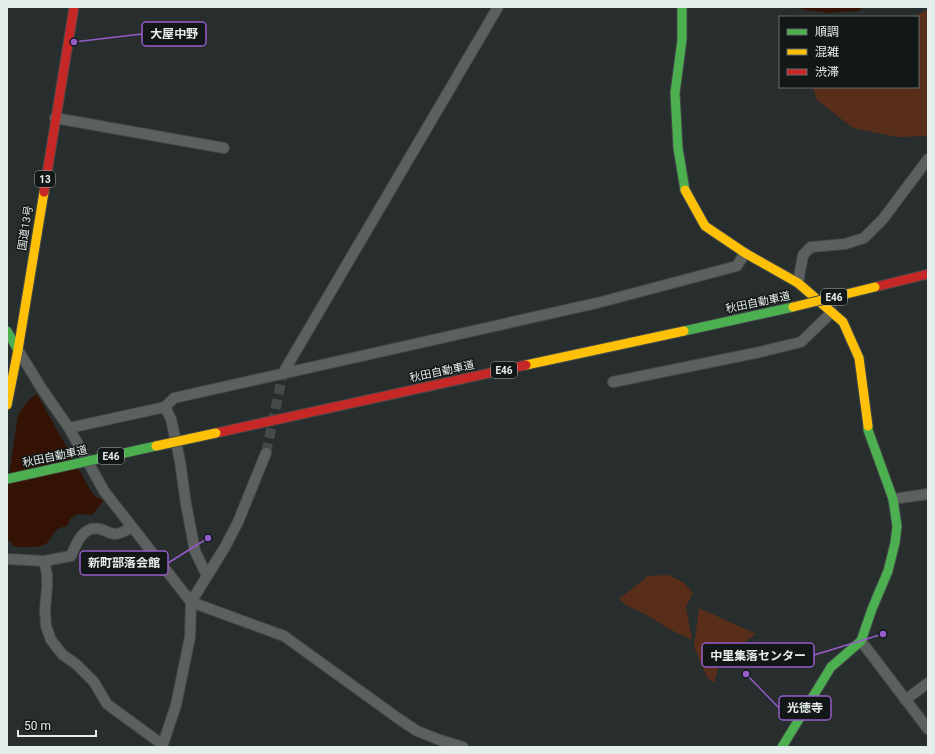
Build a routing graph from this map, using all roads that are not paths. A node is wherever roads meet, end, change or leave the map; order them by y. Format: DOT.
graph roads {
  1 [pos="74,7"];
  2 [pos="498,7"];
  3 [pos="682,7"];
  4 [pos="55,118"];
  5 [pos="224,148"];
  6 [pos="928,159"];
  7 [pos="745,254"];
  8 [pos="928,274"];
  9 [pos="798,283"];
  10 [pos="832,312"];
  11 [pos="7,331"];
  12 [pos="18,350"];
  13 [pos="283,374"];
  14 [pos="613,382"];
  15 [pos="7,405"];
  16 [pos="165,406"];
  17 [pos="69,428"];
  18 [pos="266,453"];
  19 [pos="7,479"];
  20 [pos="928,494"];
  21 [pos="893,499"];
  22 [pos="132,527"];
  23 [pos="7,559"];
  24 [pos="44,561"];
  25 [pos="207,576"];
  26 [pos="191,602"];
  27 [pos="861,641"];
  28 [pos="928,683"];
  29 [pos="905,700"];
  30 [pos="928,729"];
  31 [pos="162,746"];
  32 [pos="463,747"];
  33 [pos="782,747"];
  1 -- 4 [label="main road, 国道13号 / 13"];
  2 -- 13 [label="street"];
  3 -- 7 [label="main road"];
  4 -- 5 [label="street"];
  4 -- 12 [label="main road, 国道13号 / 13"];
  6 -- 9 [label="street"];
  7 -- 9 [label="main road"];
  7 -- 13 [label="street"];
  8 -- 19 [label="main road, 秋田自動車道 / E46, bridge"];
  9 -- 10 [label="main road"];
  10 -- 14 [label="street"];
  10 -- 21 [label="main road"];
  11 -- 12 [label="main road"];
  12 -- 15 [label="main road, 国道13号 / 13"];
  12 -- 17 [label="street"];
  13 -- 16 [label="street"];
  16 -- 17 [label="street"];
  16 -- 25 [label="street"];
  17 -- 22 [label="street"];
  18 -- 25 [label="street"];
  20 -- 21 [label="street"];
  21 -- 27 [label="main road"];
  22 -- 24 [label="street"];
  22 -- 26 [label="street"];
  23 -- 24 [label="street"];
  24 -- 31 [label="street"];
  25 -- 26 [label="street"];
  26 -- 31 [label="street"];
  26 -- 32 [label="street"];
  27 -- 29 [label="street"];
  27 -- 33 [label="main road"];
  28 -- 29 [label="street"];
  29 -- 30 [label="street"];
}
